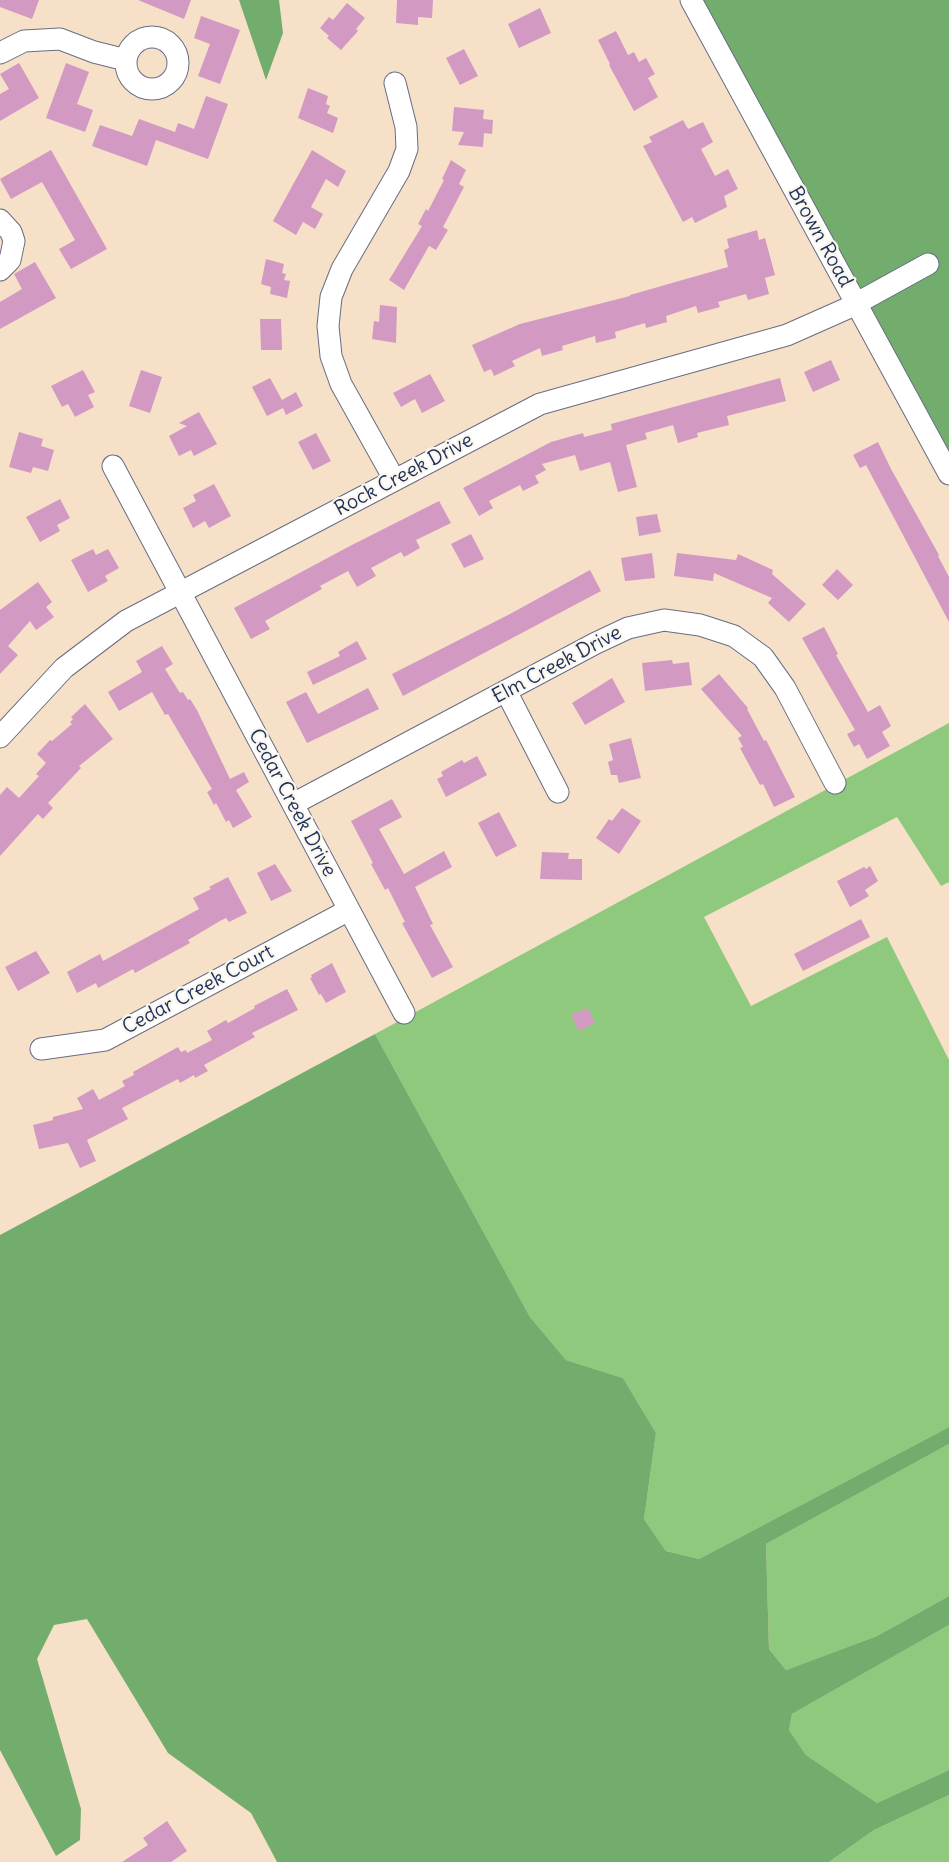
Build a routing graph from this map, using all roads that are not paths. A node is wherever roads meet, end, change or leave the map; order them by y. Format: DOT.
graph roads {
  1 [pos="691,0"];
  2 [pos="0,54"];
  3 [pos="126,60"];
  4 [pos="394,83"];
  5 [pos="0,220"];
  6 [pos="928,264"];
  7 [pos="0,270"];
  8 [pos="856,304"];
  9 [pos="113,466"];
  10 [pos="949,474"];
  11 [pos="394,479"];
  12 [pos="182,592"];
  13 [pos="506,691"];
  14 [pos="0,737"];
  15 [pos="835,783"];
  16 [pos="558,792"];
  17 [pos="293,804"];
  18 [pos="349,910"];
  19 [pos="404,1013"];
  20 [pos="41,1049"];
  1 -- 8 [label="street, Brown Road"];
  2 -- 3 [label="street"];
  4 -- 11 [label="street"];
  5 -- 7 [label="street"];
  6 -- 8 [label="street, Rock Creek Drive"];
  8 -- 10 [label="street, Brown Road"];
  8 -- 11 [label="street, Rock Creek Drive"];
  9 -- 12 [label="street, Cedar Creek Drive"];
  11 -- 12 [label="street, Rock Creek Drive"];
  12 -- 14 [label="street, Rock Creek Drive"];
  12 -- 17 [label="street, Cedar Creek Drive"];
  13 -- 15 [label="street, Elm Creek Drive"];
  13 -- 16 [label="street"];
  13 -- 17 [label="street, Elm Creek Drive"];
  17 -- 18 [label="street, Cedar Creek Drive"];
  18 -- 19 [label="street, Cedar Creek Drive"];
  18 -- 20 [label="street, Cedar Creek Court"];
}
